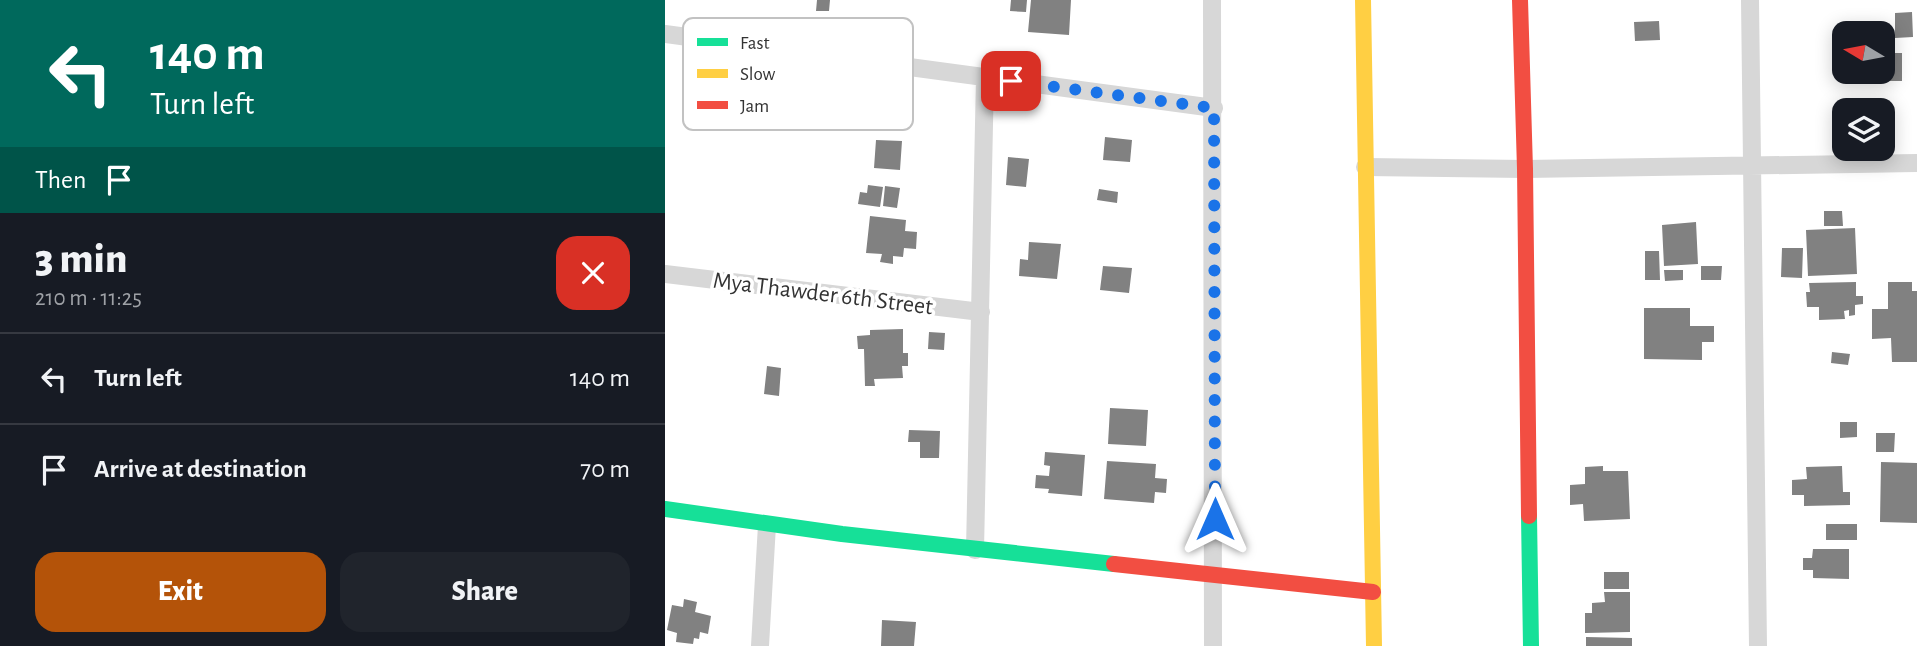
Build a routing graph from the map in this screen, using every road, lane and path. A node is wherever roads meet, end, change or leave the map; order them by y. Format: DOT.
graph roads {
  1 [pos="1212,0"];
  2 [pos="1363,0"];
  3 [pos="1520,0"];
  4 [pos="1750,0"];
  5 [pos="665,34"];
  6 [pos="683,36"];
  7 [pos="913,67"];
  8 [pos="985,77"];
  9 [pos="1214,108"];
  10 [pos="1917,163"];
  11 [pos="1365,167"];
  12 [pos="1752,167"];
  13 [pos="1525,169"];
  14 [pos="665,274"];
  15 [pos="981,312"];
  16 [pos="665,509"];
  17 [pos="767,525"];
  18 [pos="975,550"];
  19 [pos="1215,574"];
  20 [pos="1373,592"];
  21 [pos="760,646"];
  22 [pos="1213,646"];
  23 [pos="1374,646"];
  24 [pos="1531,646"];
  25 [pos="1758,646"];
  1 -- 9 [label="street"];
  2 -- 11 [label="street"];
  3 -- 13 [label="street"];
  4 -- 12 [label="street"];
  5 -- 6 [label="street"];
  7 -- 8 [label="street"];
  8 -- 9 [label="street"];
  8 -- 15 [label="street"];
  9 -- 19 [label="street"];
  10 -- 12 [label="street"];
  11 -- 13 [label="street"];
  11 -- 20 [label="street"];
  12 -- 13 [label="street"];
  12 -- 25 [label="street"];
  13 -- 24 [label="street"];
  14 -- 15 [label="street, Mya Thawder 6th Street"];
  15 -- 18 [label="street"];
  16 -- 17 [label="street"];
  17 -- 18 [label="street"];
  17 -- 21 [label="street"];
  18 -- 19 [label="street"];
  19 -- 20 [label="street"];
  19 -- 22 [label="street"];
  20 -- 23 [label="street"];
}
